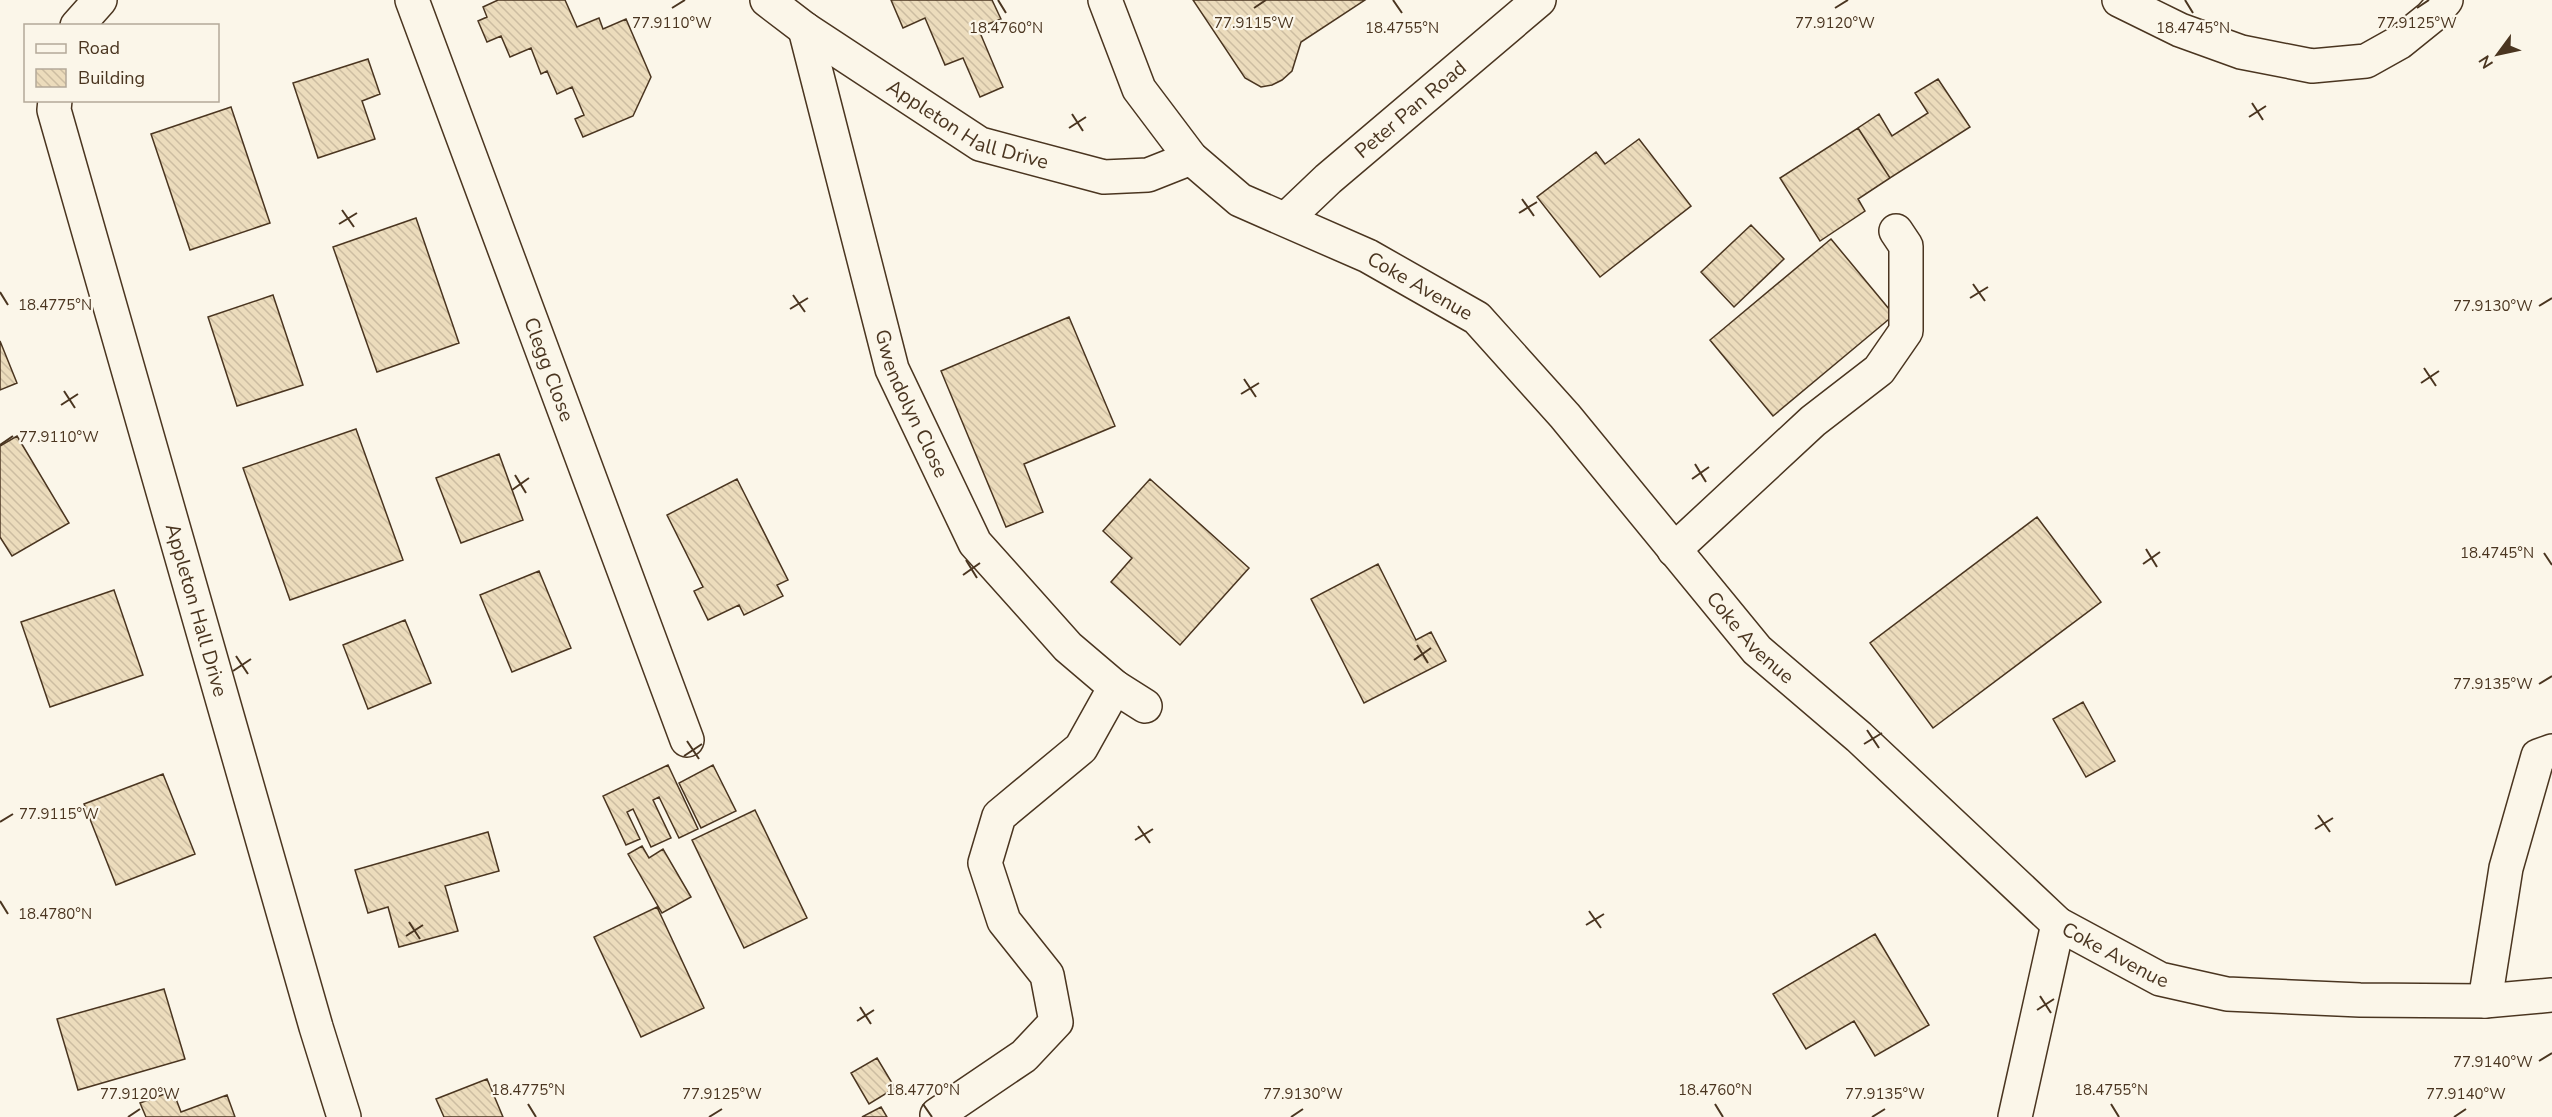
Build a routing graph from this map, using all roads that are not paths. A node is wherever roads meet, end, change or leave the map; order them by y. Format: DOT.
graph roads {
  1 [pos="100,0"];
  2 [pos="412,0"];
  3 [pos="767,0"];
  4 [pos="1105,0"];
  5 [pos="1539,0"];
  6 [pos="2119,0"];
  7 [pos="2446,0"];
  8 [pos="79,24"];
  9 [pos="805,29"];
  10 [pos="55,102"];
  11 [pos="1191,158"];
  12 [pos="1286,219"];
  13 [pos="1896,231"];
  14 [pos="1674,550"];
  15 [pos="1115,687"];
  16 [pos="1145,706"];
  17 [pos="687,740"];
  18 [pos="2552,751"];
  19 [pos="2058,924"];
  20 [pos="2552,995"];
  21 [pos="2485,1001"];
  22 [pos="937,1115"];
  23 [pos="345,1117"];
  24 [pos="2015,1117"];
  1 -- 8 [label="street"];
  2 -- 17 [label="street, Clegg Close"];
  3 -- 9 [label="street, Appleton Hall Drive"];
  4 -- 11 [label="street, Coke Avenue"];
  5 -- 12 [label="street, Peter Pan Road"];
  6 -- 7 [label="street"];
  9 -- 11 [label="street, Appleton Hall Drive"];
  9 -- 15 [label="street, Gwendolyn Close"];
  10 -- 23 [label="street, Appleton Hall Drive"];
  11 -- 12 [label="street, Coke Avenue"];
  12 -- 14 [label="street, Coke Avenue"];
  13 -- 14 [label="street"];
  14 -- 19 [label="street, Coke Avenue"];
  15 -- 16 [label="street, Gwendolyn Close"];
  15 -- 22 [label="street"];
  18 -- 21 [label="street"];
  19 -- 21 [label="street, Coke Avenue"];
  19 -- 24 [label="street"];
  20 -- 21 [label="street, Coke Avenue"];
}
